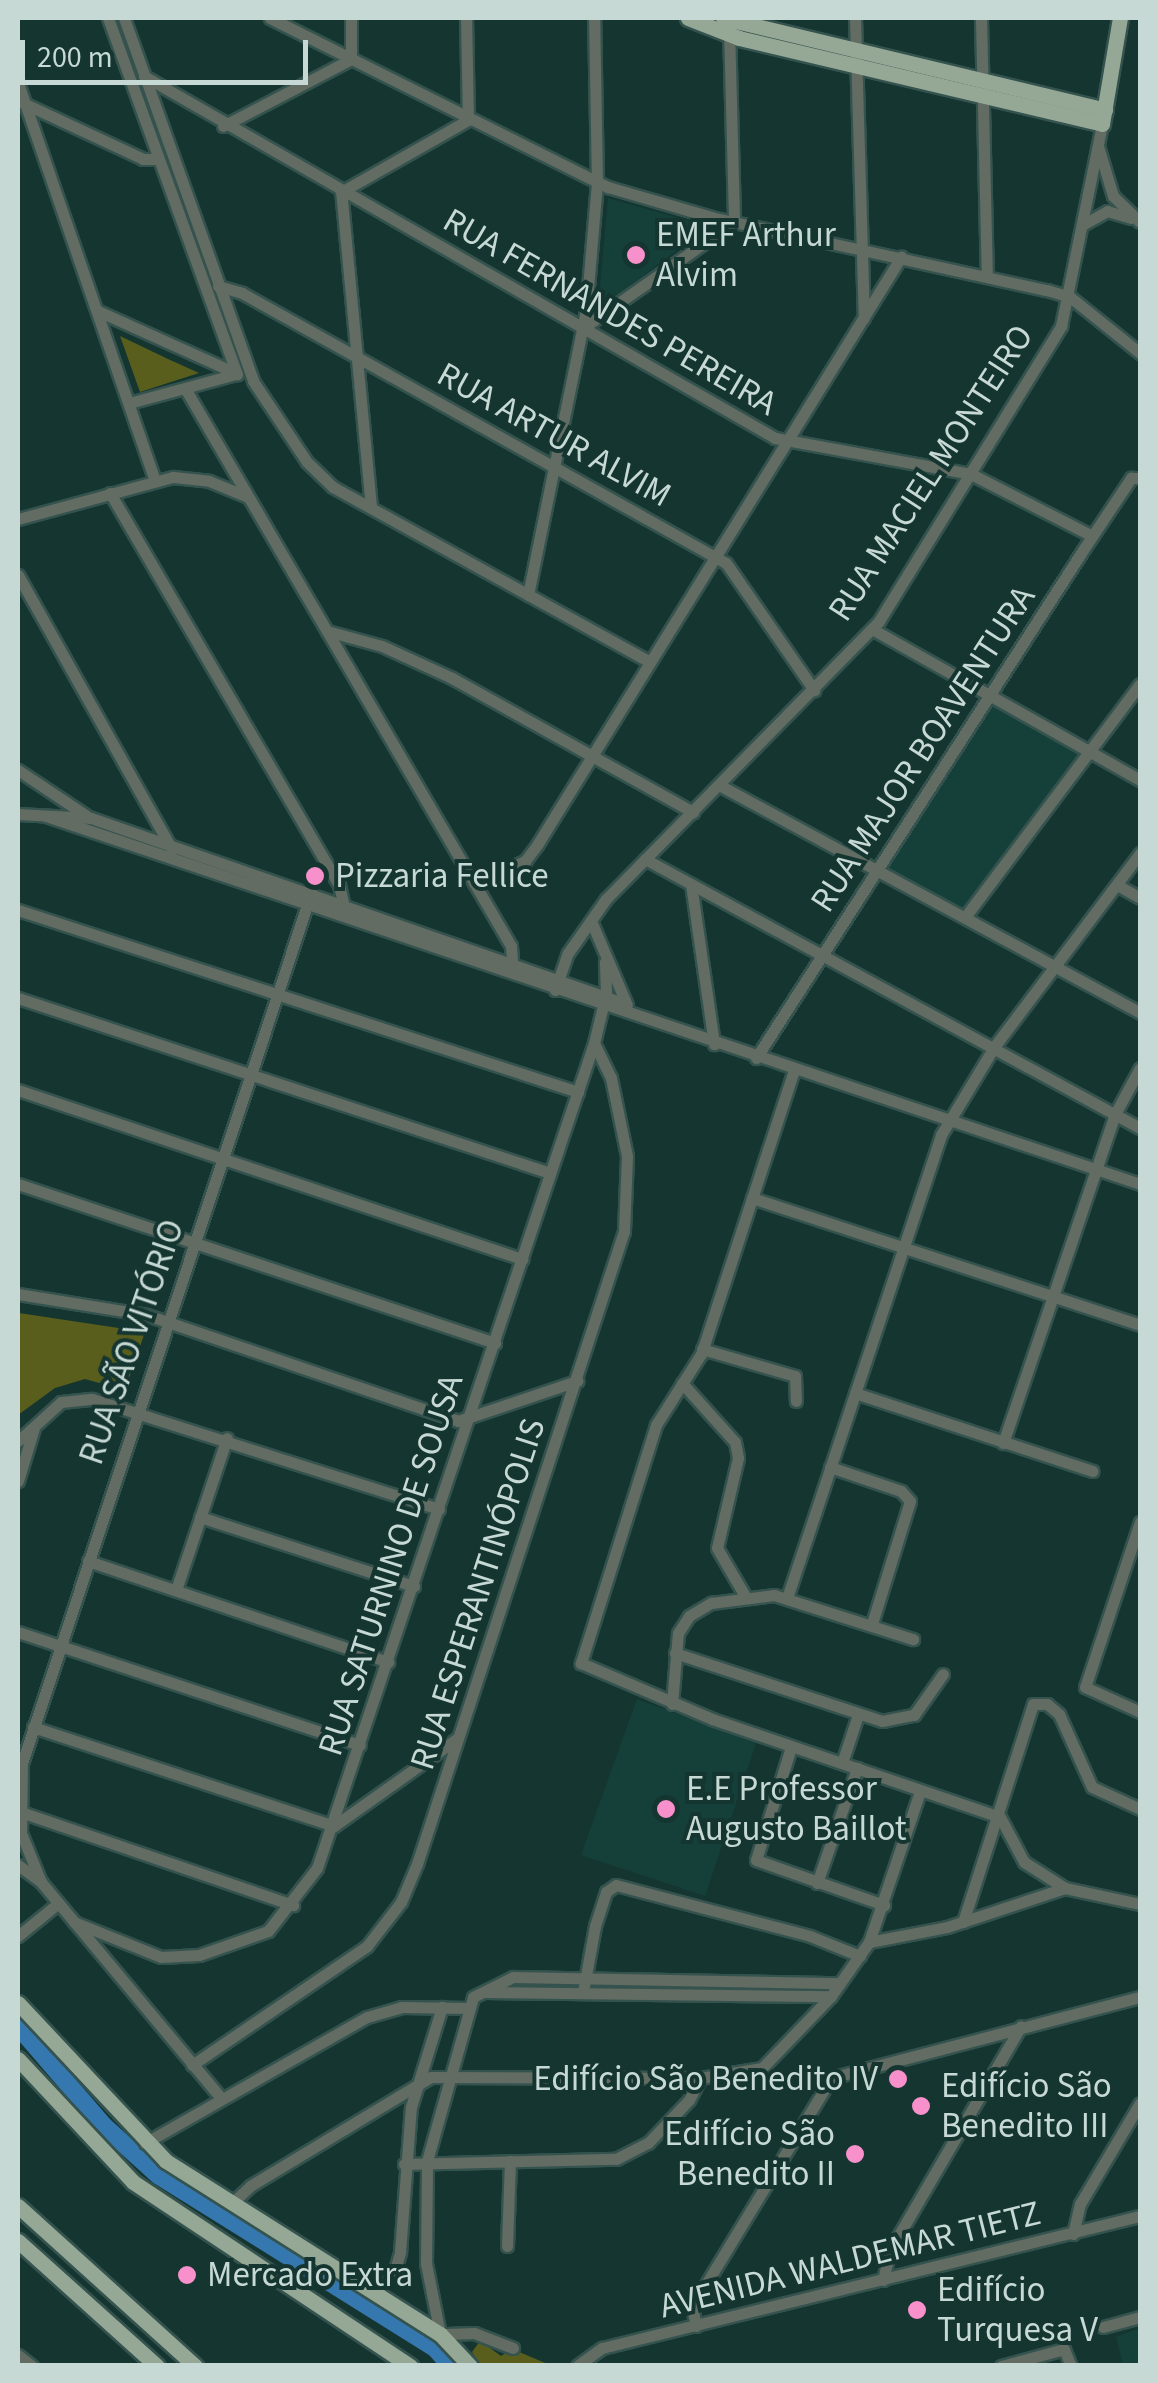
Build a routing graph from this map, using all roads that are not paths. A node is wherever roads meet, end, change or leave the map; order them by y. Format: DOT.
graph roads {
  1 [pos="124,18"];
  2 [pos="270,18"];
  3 [pos="351,18"];
  4 [pos="466,18"];
  5 [pos="594,18"];
  6 [pos="688,18"];
  7 [pos="855,18"];
  8 [pos="981,18"];
  9 [pos="1120,18"];
  10 [pos="106,19"];
  11 [pos="727,22"];
  12 [pos="136,52"];
  13 [pos="122,54"];
  14 [pos="351,59"];
  15 [pos="856,59"];
  16 [pos="144,75"];
  17 [pos="130,78"];
  18 [pos="18,83"];
  19 [pos="983,88"];
  20 [pos="178,98"];
  21 [pos="21,102"];
  22 [pos="155,106"];
  23 [pos="1103,117"];
  24 [pos="468,120"];
  25 [pos="224,126"];
  26 [pos="1097,144"];
  27 [pos="157,159"];
  28 [pos="598,183"];
  29 [pos="341,192"];
  30 [pos="1138,221"];
  31 [pos="734,222"];
  32 [pos="1082,224"];
  33 [pos="861,248"];
  34 [pos="901,257"];
  35 [pos="988,276"];
  36 [pos="218,286"];
  37 [pos="1070,298"];
  38 [pos="98,311"];
  39 [pos="864,318"];
  40 [pos="583,328"];
  41 [pos="1140,352"];
  42 [pos="356,356"];
  43 [pos="237,374"];
  44 [pos="252,374"];
  45 [pos="186,390"];
  46 [pos="129,403"];
  47 [pos="788,441"];
  48 [pos="556,468"];
  49 [pos="971,474"];
  50 [pos="1140,478"];
  51 [pos="155,480"];
  52 [pos="110,493"];
  53 [pos="248,497"];
  54 [pos="371,508"];
  55 [pos="18,519"];
  56 [pos="1092,536"];
  57 [pos="716,557"];
  58 [pos="18,575"];
  59 [pos="528,594"];
  60 [pos="872,629"];
  61 [pos="326,631"];
  62 [pos="650,662"];
  63 [pos="1140,684"];
  64 [pos="814,690"];
  65 [pos="988,696"];
  66 [pos="1089,752"];
  67 [pos="592,755"];
  68 [pos="18,770"];
  69 [pos="1140,780"];
  70 [pos="720,785"];
  71 [pos="693,812"];
  72 [pos="18,814"];
  73 [pos="46,816"];
  74 [pos="91,818"];
  75 [pos="173,847"];
  76 [pos="1140,853"];
  77 [pos="645,858"];
  78 [pos="170,861"];
  79 [pos="878,870"];
  80 [pos="474,883"];
  81 [pos="691,884"];
  82 [pos="1117,885"];
  83 [pos="1140,898"];
  84 [pos="308,900"];
  85 [pos="346,904"];
  86 [pos="18,910"];
  87 [pos="965,917"];
  88 [pos="344,919"];
  89 [pos="591,921"];
  90 [pos="568,953"];
  91 [pos="824,954"];
  92 [pos="603,959"];
  93 [pos="512,960"];
  94 [pos="1055,966"];
  95 [pos="559,976"];
  96 [pos="555,990"];
  97 [pos="278,991"];
  98 [pos="606,993"];
  99 [pos="18,998"];
  100 [pos="604,1007"];
  101 [pos="629,1009"];
  102 [pos="1140,1013"];
  103 [pos="594,1044"];
  104 [pos="714,1044"];
  105 [pos="994,1047"];
  106 [pos="756,1058"];
  107 [pos="1140,1068"];
  108 [pos="794,1070"];
  109 [pos="250,1074"];
  110 [pos="18,1090"];
  111 [pos="578,1092"];
  112 [pos="1115,1114"];
  113 [pos="948,1121"];
  114 [pos="1140,1128"];
  115 [pos="223,1158"];
  116 [pos="1095,1170"];
  117 [pos="550,1173"];
  118 [pos="18,1184"];
  119 [pos="1140,1184"];
  120 [pos="752,1198"];
  121 [pos="195,1243"];
  122 [pos="903,1246"];
  123 [pos="522,1259"];
  124 [pos="18,1294"];
  125 [pos="1052,1296"];
  126 [pos="168,1323"];
  127 [pos="1140,1325"];
  128 [pos="495,1343"];
  129 [pos="702,1348"];
  130 [pos="576,1381"];
  131 [pos="682,1383"];
  132 [pos="855,1394"];
  133 [pos="796,1400"];
  134 [pos="138,1410"];
  135 [pos="468,1422"];
  136 [pos="35,1424"];
  137 [pos="227,1438"];
  138 [pos="18,1440"];
  139 [pos="1003,1443"];
  140 [pos="830,1467"];
  141 [pos="1092,1470"];
  142 [pos="18,1480"];
  143 [pos="439,1509"];
  144 [pos="200,1517"];
  145 [pos="1140,1522"];
  146 [pos="88,1561"];
  147 [pos="414,1586"];
  148 [pos="176,1590"];
  149 [pos="745,1596"];
  150 [pos="787,1598"];
  151 [pos="872,1624"];
  152 [pos="18,1632"];
  153 [pos="913,1639"];
  154 [pos="60,1645"];
  155 [pos="674,1653"];
  156 [pos="388,1662"];
  157 [pos="943,1674"];
  158 [pos="672,1704"];
  159 [pos="1140,1712"];
  160 [pos="858,1714"];
  161 [pos="32,1726"];
  162 [pos="458,1738"];
  163 [pos="360,1746"];
  164 [pos="791,1747"];
  165 [pos="842,1764"];
  166 [pos="856,1768"];
  167 [pos="920,1791"];
  168 [pos="1140,1809"];
  169 [pos="18,1811"];
  170 [pos="1000,1817"];
  171 [pos="334,1826"];
  172 [pos="18,1865"];
  173 [pos="40,1882"];
  174 [pos="818,1883"];
  175 [pos="1064,1888"];
  176 [pos="1140,1904"];
  177 [pos="56,1905"];
  178 [pos="292,1905"];
  179 [pos="884,1905"];
  180 [pos="74,1922"];
  181 [pos="963,1922"];
  182 [pos="18,1936"];
  183 [pos="869,1942"];
  184 [pos="860,1956"];
  185 [pos="582,1977"];
  186 [pos="840,1983"];
  187 [pos="583,1992"];
  188 [pos="831,1996"];
  189 [pos="1140,1998"];
  190 [pos="475,1999"];
  191 [pos="18,2003"];
  192 [pos="442,2007"];
  193 [pos="1021,2026"];
  194 [pos="18,2060"];
  195 [pos="192,2065"];
  196 [pos="449,2074"];
  197 [pos="700,2078"];
  198 [pos="419,2083"];
  199 [pos="220,2097"];
  200 [pos="1140,2104"];
  201 [pos="145,2143"];
  202 [pos="427,2160"];
  203 [pos="510,2161"];
  204 [pos="404,2164"];
  205 [pos="231,2204"];
  206 [pos="18,2206"];
  207 [pos="1140,2216"];
  208 [pos="1073,2234"];
  209 [pos="18,2242"];
  210 [pos="507,2246"];
  211 [pos="883,2280"];
  212 [pos="375,2293"];
  213 [pos="1140,2317"];
  214 [pos="696,2326"];
  215 [pos="1103,2327"];
  216 [pos="440,2334"];
  217 [pos="513,2348"];
  218 [pos="18,2355"];
  219 [pos="32,2366"];
  220 [pos="156,2366"];
  221 [pos="195,2366"];
  222 [pos="410,2366"];
  223 [pos="470,2366"];
  224 [pos="577,2366"];
  225 [pos="1001,2366"];
  226 [pos="1072,2366"];
  1 -- 12 [label="street"];
  2 -- 14 [label="street"];
  3 -- 14 [label="street"];
  4 -- 24 [label="street"];
  5 -- 28 [label="street"];
  6 -- 11 [label="main road"];
  7 -- 15 [label="street"];
  8 -- 19 [label="street"];
  9 -- 23 [label="main road, RUA MACIEL MONTEIRO"];
  10 -- 13 [label="street"];
  11 -- 15 [label="main road"];
  11 -- 31 [label="street"];
  12 -- 13 [label="street"];
  12 -- 16 [label="street"];
  13 -- 17 [label="street"];
  14 -- 24 [label="street"];
  14 -- 25 [label="street"];
  15 -- 19 [label="main road"];
  15 -- 33 [label="street"];
  16 -- 17 [label="street"];
  16 -- 20 [label="street, RUA FERNANDES PEREIRA"];
  16 -- 22 [label="street"];
  17 -- 27 [label="street"];
  18 -- 21 [label="street"];
  19 -- 23 [label="main road"];
  19 -- 35 [label="street"];
  20 -- 22 [label="street"];
  20 -- 25 [label="street, RUA FERNANDES PEREIRA"];
  21 -- 27 [label="street"];
  21 -- 38 [label="street"];
  22 -- 36 [label="street"];
  23 -- 26 [label="street, RUA MACIEL MONTEIRO"];
  24 -- 28 [label="street"];
  24 -- 29 [label="street"];
  25 -- 29 [label="street, RUA FERNANDES PEREIRA"];
  26 -- 30 [label="street"];
  26 -- 32 [label="street, RUA MACIEL MONTEIRO"];
  27 -- 43 [label="street"];
  28 -- 31 [label="street"];
  28 -- 40 [label="street"];
  29 -- 40 [label="street, RUA FERNANDES PEREIRA"];
  29 -- 42 [label="street"];
  30 -- 32 [label="street"];
  31 -- 33 [label="street"];
  31 -- 40 [label="street"];
  32 -- 37 [label="street, RUA MACIEL MONTEIRO"];
  33 -- 34 [label="street"];
  33 -- 39 [label="street"];
  34 -- 35 [label="street"];
  34 -- 39 [label="street"];
  35 -- 37 [label="street"];
  36 -- 42 [label="street, RUA ARTUR ALVIM"];
  36 -- 44 [label="street"];
  37 -- 41 [label="street"];
  37 -- 49 [label="street, RUA MACIEL MONTEIRO"];
  38 -- 43 [label="street"];
  38 -- 46 [label="street"];
  39 -- 47 [label="street"];
  40 -- 47 [label="street, RUA FERNANDES PEREIRA"];
  40 -- 48 [label="street"];
  42 -- 48 [label="street, RUA ARTUR ALVIM"];
  42 -- 54 [label="street"];
  43 -- 44 [label="street"];
  43 -- 45 [label="street"];
  44 -- 54 [label="street"];
  45 -- 46 [label="street"];
  45 -- 53 [label="street"];
  46 -- 51 [label="street"];
  47 -- 49 [label="street, RUA FERNANDES PEREIRA"];
  47 -- 57 [label="street"];
  48 -- 57 [label="street, RUA ARTUR ALVIM"];
  48 -- 59 [label="street"];
  49 -- 56 [label="street, RUA FERNANDES PEREIRA"];
  49 -- 60 [label="street, RUA MACIEL MONTEIRO"];
  50 -- 56 [label="street, RUA MAJOR BOAVENTURA"];
  51 -- 52 [label="street"];
  51 -- 53 [label="street"];
  52 -- 55 [label="street"];
  52 -- 85 [label="street"];
  53 -- 61 [label="street"];
  54 -- 59 [label="street"];
  56 -- 65 [label="street, RUA MAJOR BOAVENTURA"];
  57 -- 62 [label="street"];
  57 -- 64 [label="street, RUA ARTUR ALVIM"];
  58 -- 75 [label="street"];
  59 -- 62 [label="street"];
  60 -- 64 [label="street, RUA MACIEL MONTEIRO"];
  60 -- 65 [label="street"];
  61 -- 67 [label="street"];
  61 -- 80 [label="street"];
  62 -- 67 [label="street"];
  63 -- 66 [label="street"];
  64 -- 70 [label="street, RUA MACIEL MONTEIRO"];
  65 -- 66 [label="street"];
  65 -- 79 [label="street, RUA MAJOR BOAVENTURA"];
  66 -- 69 [label="street"];
  66 -- 87 [label="street"];
  67 -- 71 [label="street"];
  67 -- 80 [label="street"];
  68 -- 74 [label="street"];
  70 -- 71 [label="street, RUA MACIEL MONTEIRO"];
  70 -- 79 [label="street"];
  71 -- 77 [label="street, RUA MACIEL MONTEIRO"];
  72 -- 73 [label="street"];
  73 -- 74 [label="street"];
  73 -- 78 [label="street"];
  74 -- 75 [label="street"];
  75 -- 78 [label="street"];
  75 -- 84 [label="street"];
  76 -- 82 [label="street"];
  77 -- 81 [label="street"];
  77 -- 89 [label="street, RUA MACIEL MONTEIRO"];
  78 -- 84 [label="street"];
  79 -- 87 [label="street"];
  79 -- 91 [label="street, RUA MAJOR BOAVENTURA"];
  80 -- 93 [label="street"];
  81 -- 91 [label="street"];
  81 -- 104 [label="street"];
  82 -- 83 [label="street"];
  82 -- 94 [label="street"];
  84 -- 85 [label="street"];
  84 -- 88 [label="street"];
  84 -- 97 [label="street, RUA SÃO VITÓRIO"];
  85 -- 88 [label="street"];
  85 -- 93 [label="street"];
  86 -- 97 [label="street"];
  87 -- 94 [label="street"];
  88 -- 96 [label="street"];
  89 -- 90 [label="street, RUA MACIEL MONTEIRO"];
  89 -- 92 [label="street"];
  90 -- 92 [label="street"];
  90 -- 95 [label="street, RUA MACIEL MONTEIRO"];
  91 -- 105 [label="street"];
  91 -- 106 [label="street, RUA MAJOR BOAVENTURA"];
  92 -- 98 [label="street"];
  92 -- 101 [label="street"];
  93 -- 95 [label="street"];
  94 -- 102 [label="street"];
  94 -- 105 [label="street"];
  95 -- 96 [label="street, RUA MACIEL MONTEIRO"];
  95 -- 98 [label="street"];
  96 -- 100 [label="street"];
  97 -- 109 [label="street, RUA SÃO VITÓRIO"];
  97 -- 111 [label="street"];
  98 -- 100 [label="street"];
  98 -- 101 [label="street"];
  99 -- 109 [label="street"];
  100 -- 101 [label="street"];
  100 -- 103 [label="street, RUA SATURNINO DE SOUSA"];
  101 -- 104 [label="street"];
  103 -- 111 [label="street, RUA SATURNINO DE SOUSA"];
  103 -- 130 [label="street, RUA ESPERANTINÓPOLIS"];
  104 -- 106 [label="street"];
  105 -- 112 [label="street"];
  105 -- 113 [label="street"];
  106 -- 108 [label="street"];
  107 -- 112 [label="street"];
  108 -- 113 [label="street"];
  108 -- 120 [label="street"];
  109 -- 115 [label="street, RUA SÃO VITÓRIO"];
  109 -- 117 [label="street"];
  110 -- 115 [label="street"];
  111 -- 117 [label="street, RUA SATURNINO DE SOUSA"];
  112 -- 114 [label="street"];
  112 -- 116 [label="street"];
  113 -- 116 [label="street"];
  113 -- 122 [label="street"];
  115 -- 121 [label="street, RUA SÃO VITÓRIO"];
  115 -- 123 [label="street"];
  116 -- 119 [label="street"];
  116 -- 125 [label="street"];
  117 -- 123 [label="street, RUA SATURNINO DE SOUSA"];
  118 -- 121 [label="street"];
  120 -- 122 [label="street"];
  120 -- 129 [label="street"];
  121 -- 126 [label="street, RUA SÃO VITÓRIO"];
  121 -- 128 [label="street"];
  122 -- 125 [label="street"];
  122 -- 132 [label="street"];
  123 -- 128 [label="street, RUA SATURNINO DE SOUSA"];
  124 -- 126 [label="street"];
  125 -- 127 [label="street"];
  125 -- 139 [label="street"];
  126 -- 134 [label="street, RUA SÃO VITÓRIO"];
  126 -- 135 [label="street"];
  128 -- 135 [label="street, RUA SATURNINO DE SOUSA"];
  129 -- 131 [label="street"];
  129 -- 133 [label="street"];
  130 -- 135 [label="street"];
  130 -- 162 [label="street, RUA ESPERANTINÓPOLIS"];
  131 -- 149 [label="street"];
  131 -- 158 [label="street"];
  132 -- 139 [label="street"];
  132 -- 140 [label="street"];
  134 -- 136 [label="street"];
  134 -- 137 [label="street"];
  134 -- 146 [label="street, RUA SÃO VITÓRIO"];
  135 -- 143 [label="street, RUA SATURNINO DE SOUSA"];
  136 -- 138 [label="street"];
  136 -- 142 [label="street"];
  137 -- 143 [label="street"];
  137 -- 144 [label="street"];
  139 -- 141 [label="street"];
  140 -- 150 [label="street"];
  140 -- 151 [label="street"];
  143 -- 147 [label="street, RUA SATURNINO DE SOUSA"];
  144 -- 147 [label="street"];
  144 -- 148 [label="street"];
  145 -- 159 [label="street"];
  146 -- 148 [label="street"];
  146 -- 154 [label="street, RUA SÃO VITÓRIO"];
  147 -- 156 [label="street, RUA SATURNINO DE SOUSA"];
  148 -- 156 [label="street"];
  149 -- 150 [label="street"];
  149 -- 155 [label="street"];
  150 -- 151 [label="street"];
  151 -- 153 [label="street"];
  152 -- 154 [label="street"];
  154 -- 161 [label="street, RUA SÃO VITÓRIO"];
  154 -- 163 [label="street"];
  155 -- 158 [label="street"];
  155 -- 160 [label="street"];
  156 -- 163 [label="street, RUA SATURNINO DE SOUSA"];
  157 -- 160 [label="street"];
  158 -- 164 [label="street"];
  160 -- 165 [label="street"];
  161 -- 169 [label="street, RUA SÃO VITÓRIO"];
  161 -- 171 [label="street"];
  162 -- 171 [label="street"];
  162 -- 195 [label="street, RUA ESPERANTINÓPOLIS"];
  163 -- 171 [label="street, RUA SATURNINO DE SOUSA"];
  164 -- 165 [label="street"];
  164 -- 174 [label="street"];
  165 -- 166 [label="street"];
  166 -- 167 [label="street"];
  166 -- 174 [label="street"];
  167 -- 170 [label="street"];
  167 -- 179 [label="street"];
  168 -- 170 [label="street"];
  169 -- 173 [label="street"];
  169 -- 178 [label="street"];
  170 -- 175 [label="street"];
  170 -- 181 [label="street"];
  171 -- 178 [label="street, RUA SATURNINO DE SOUSA"];
  172 -- 173 [label="street"];
  173 -- 177 [label="street"];
  174 -- 179 [label="street"];
  175 -- 176 [label="street"];
  175 -- 181 [label="street"];
  177 -- 180 [label="street"];
  177 -- 182 [label="street"];
  178 -- 180 [label="street, RUA SATURNINO DE SOUSA"];
  179 -- 183 [label="street"];
  180 -- 195 [label="street"];
  181 -- 183 [label="street"];
  183 -- 184 [label="street"];
  184 -- 185 [label="street"];
  184 -- 186 [label="street"];
  185 -- 186 [label="street"];
  185 -- 187 [label="street"];
  185 -- 190 [label="street"];
  186 -- 188 [label="street"];
  187 -- 188 [label="street"];
  187 -- 190 [label="street"];
  188 -- 197 [label="street"];
  189 -- 193 [label="street"];
  190 -- 192 [label="street"];
  190 -- 196 [label="street"];
  191 -- 201 [label="main road"];
  192 -- 198 [label="street"];
  192 -- 199 [label="street"];
  193 -- 211 [label="street"];
  193 -- 214 [label="street"];
  194 -- 222 [label="main road"];
  195 -- 199 [label="street"];
  196 -- 197 [label="street"];
  196 -- 198 [label="street"];
  196 -- 202 [label="street"];
  197 -- 203 [label="street"];
  198 -- 204 [label="street"];
  198 -- 205 [label="street"];
  199 -- 201 [label="street"];
  200 -- 208 [label="street"];
  201 -- 205 [label="main road"];
  202 -- 203 [label="street"];
  202 -- 204 [label="street"];
  202 -- 216 [label="street"];
  203 -- 210 [label="street"];
  204 -- 212 [label="street"];
  205 -- 212 [label="main road"];
  206 -- 221 [label="main road"];
  207 -- 208 [label="street, AVENIDA WALDEMAR TIETZ"];
  208 -- 211 [label="street, AVENIDA WALDEMAR TIETZ"];
  209 -- 220 [label="main road"];
  211 -- 214 [label="street, AVENIDA WALDEMAR TIETZ"];
  212 -- 216 [label="main road"];
  213 -- 215 [label="street"];
  214 -- 224 [label="street, AVENIDA WALDEMAR TIETZ"];
  216 -- 217 [label="street"];
  216 -- 223 [label="main road"];
  218 -- 219 [label="street"];
  225 -- 226 [label="street"];
}
